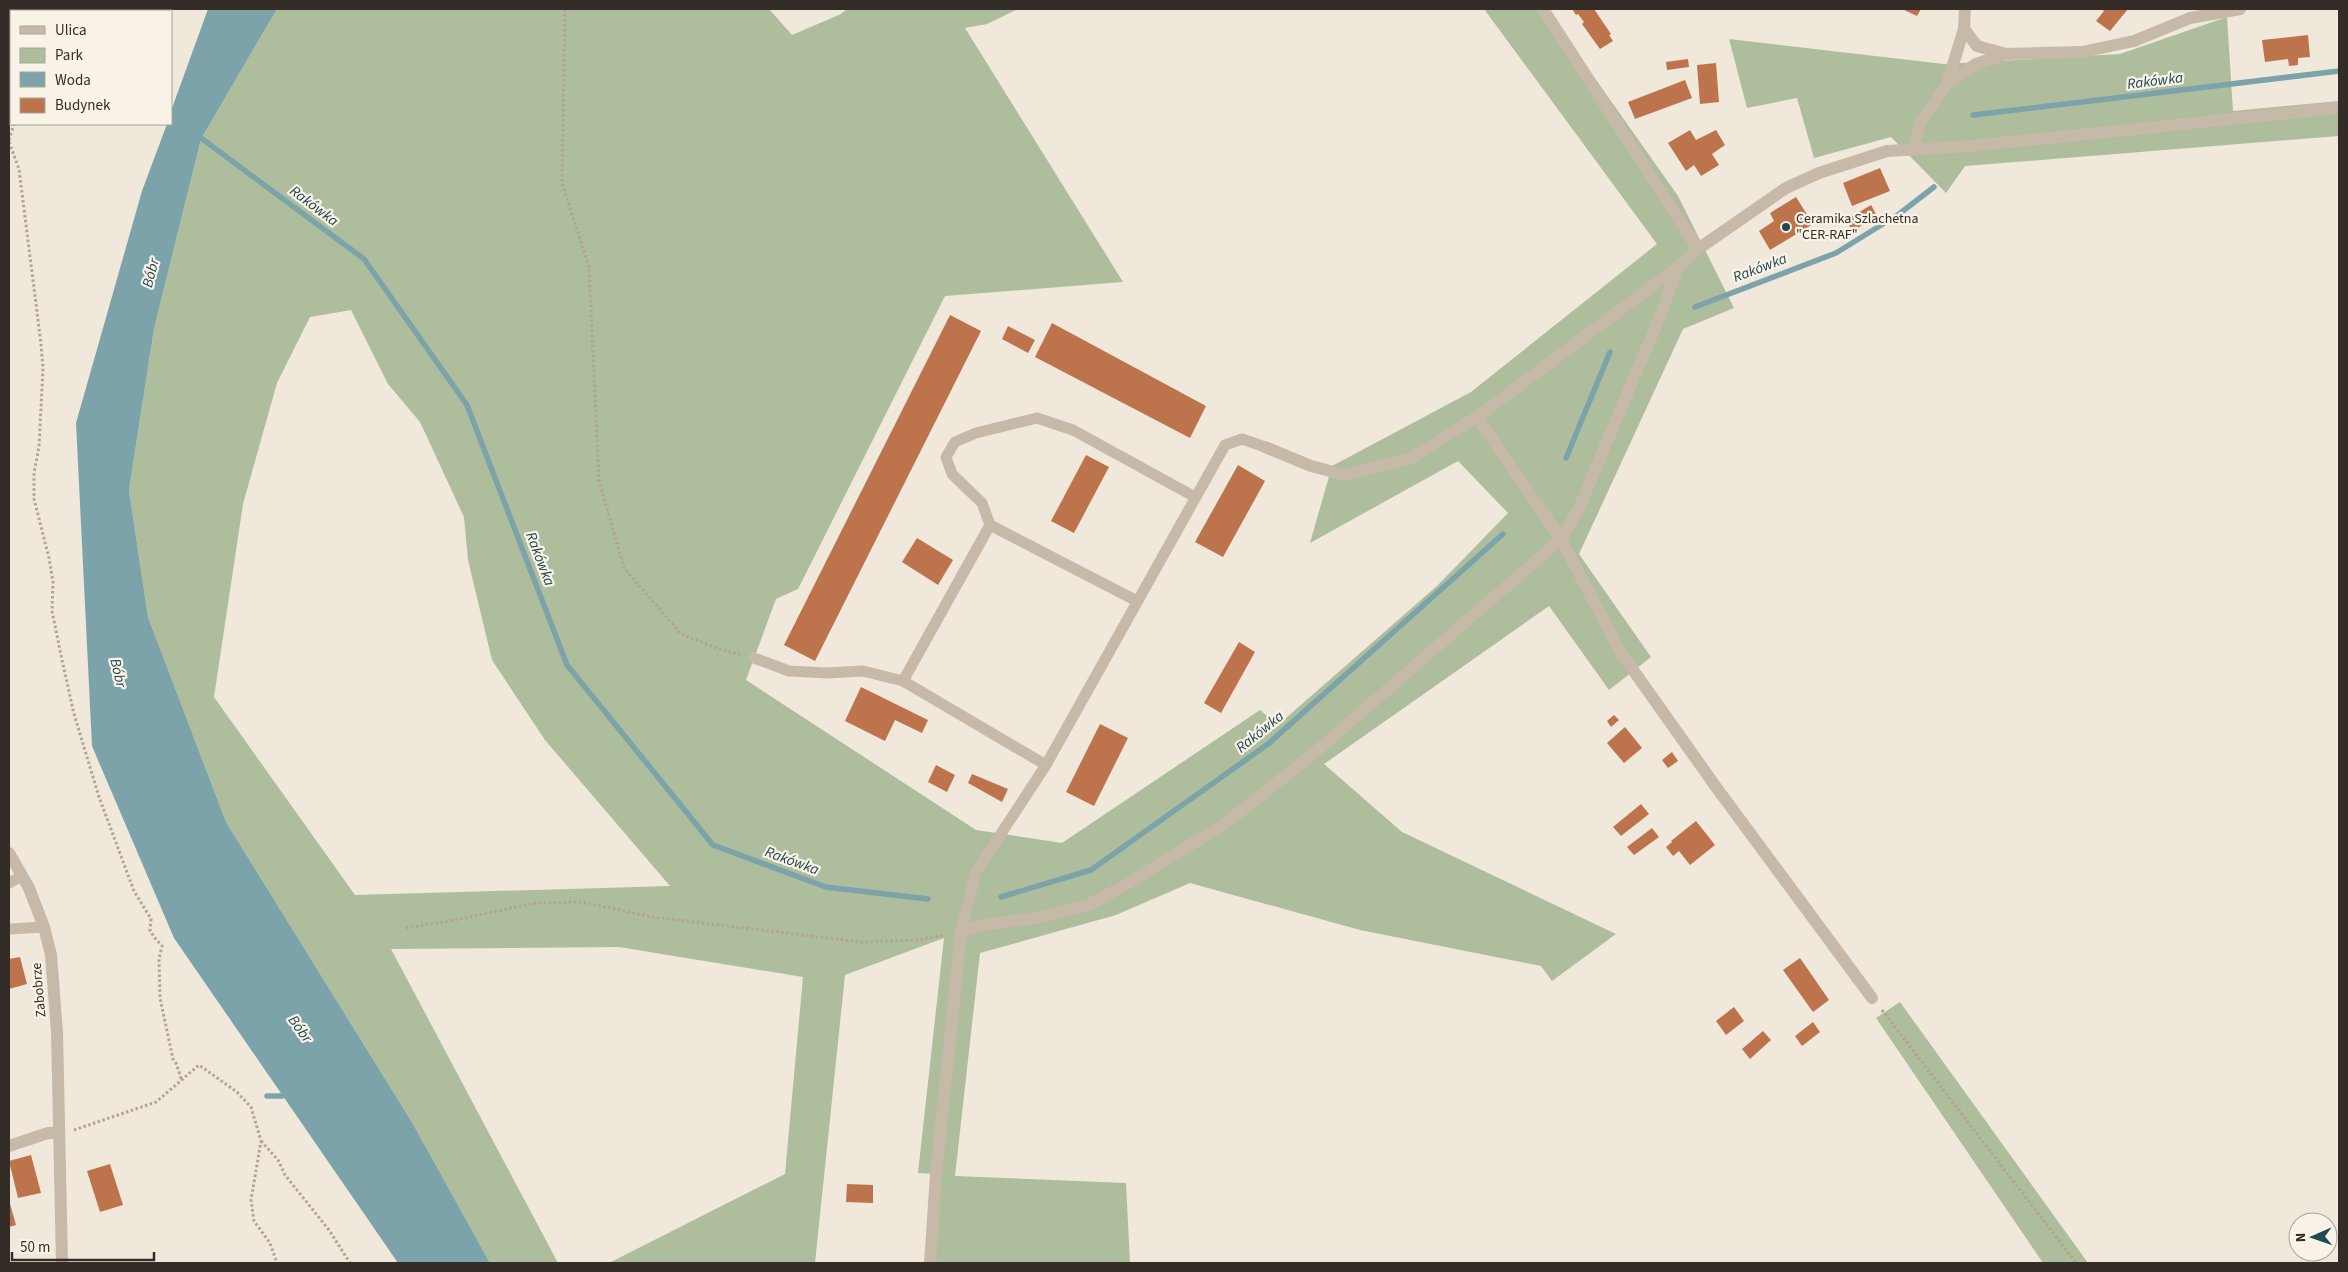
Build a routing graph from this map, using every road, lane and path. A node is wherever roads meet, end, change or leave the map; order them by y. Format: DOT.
graph roads {
  1 [pos="565,9"];
  2 [pos="1544,9"];
  3 [pos="1965,9"];
  4 [pos="2240,9"];
  5 [pos="1964,29"];
  6 [pos="2006,54"];
  7 [pos="1947,84"];
  8 [pos="2339,108"];
  9 [pos="14,125"];
  10 [pos="9,141"];
  11 [pos="1914,148"];
  12 [pos="1698,249"];
  13 [pos="1678,267"];
  14 [pos="1477,417"];
  15 [pos="1265,446"];
  16 [pos="1195,497"];
  17 [pos="990,526"];
  18 [pos="1562,539"];
  19 [pos="1137,601"];
  20 [pos="754,658"];
  21 [pos="903,681"];
  22 [pos="1046,765"];
  23 [pos="9,854"];
  24 [pos="22,876"];
  25 [pos="9,883"];
  26 [pos="44,927"];
  27 [pos="406,928"];
  28 [pos="9,929"];
  29 [pos="961,932"];
  30 [pos="1872,998"];
  31 [pos="182,1081"];
  32 [pos="65,1132"];
  33 [pos="261,1141"];
  34 [pos="9,1146"];
  35 [pos="62,1263"];
  36 [pos="277,1263"];
  37 [pos="350,1263"];
  38 [pos="930,1263"];
  39 [pos="2076,1263"];
  1 -- 20 [label="path"];
  2 -- 12 [label="street"];
  3 -- 5 [label="street"];
  4 -- 6 [label="street"];
  5 -- 6 [label="street"];
  5 -- 7 [label="street"];
  6 -- 7 [label="street"];
  7 -- 11 [label="street"];
  8 -- 11 [label="street"];
  9 -- 10 [label="path"];
  10 -- 31 [label="path"];
  11 -- 12 [label="street"];
  12 -- 13 [label="street"];
  13 -- 14 [label="street"];
  13 -- 18 [label="street"];
  14 -- 15 [label="street"];
  14 -- 18 [label="street"];
  15 -- 16 [label="lane"];
  16 -- 17 [label="lane"];
  16 -- 19 [label="lane"];
  17 -- 19 [label="lane"];
  17 -- 21 [label="lane"];
  18 -- 29 [label="street"];
  18 -- 30 [label="street"];
  19 -- 22 [label="lane"];
  20 -- 21 [label="lane"];
  21 -- 22 [label="lane"];
  22 -- 29 [label="lane"];
  23 -- 24 [label="street, Zabobrze"];
  24 -- 25 [label="lane"];
  24 -- 26 [label="street, Zabobrze"];
  26 -- 28 [label="lane"];
  26 -- 32 [label="street, Zabobrze"];
  27 -- 29 [label="path"];
  29 -- 38 [label="street"];
  30 -- 39 [label="path"];
  31 -- 32 [label="path"];
  31 -- 33 [label="path"];
  32 -- 34 [label="street"];
  32 -- 35 [label="street, Zabobrze"];
  33 -- 36 [label="path"];
  33 -- 37 [label="path"];
}
